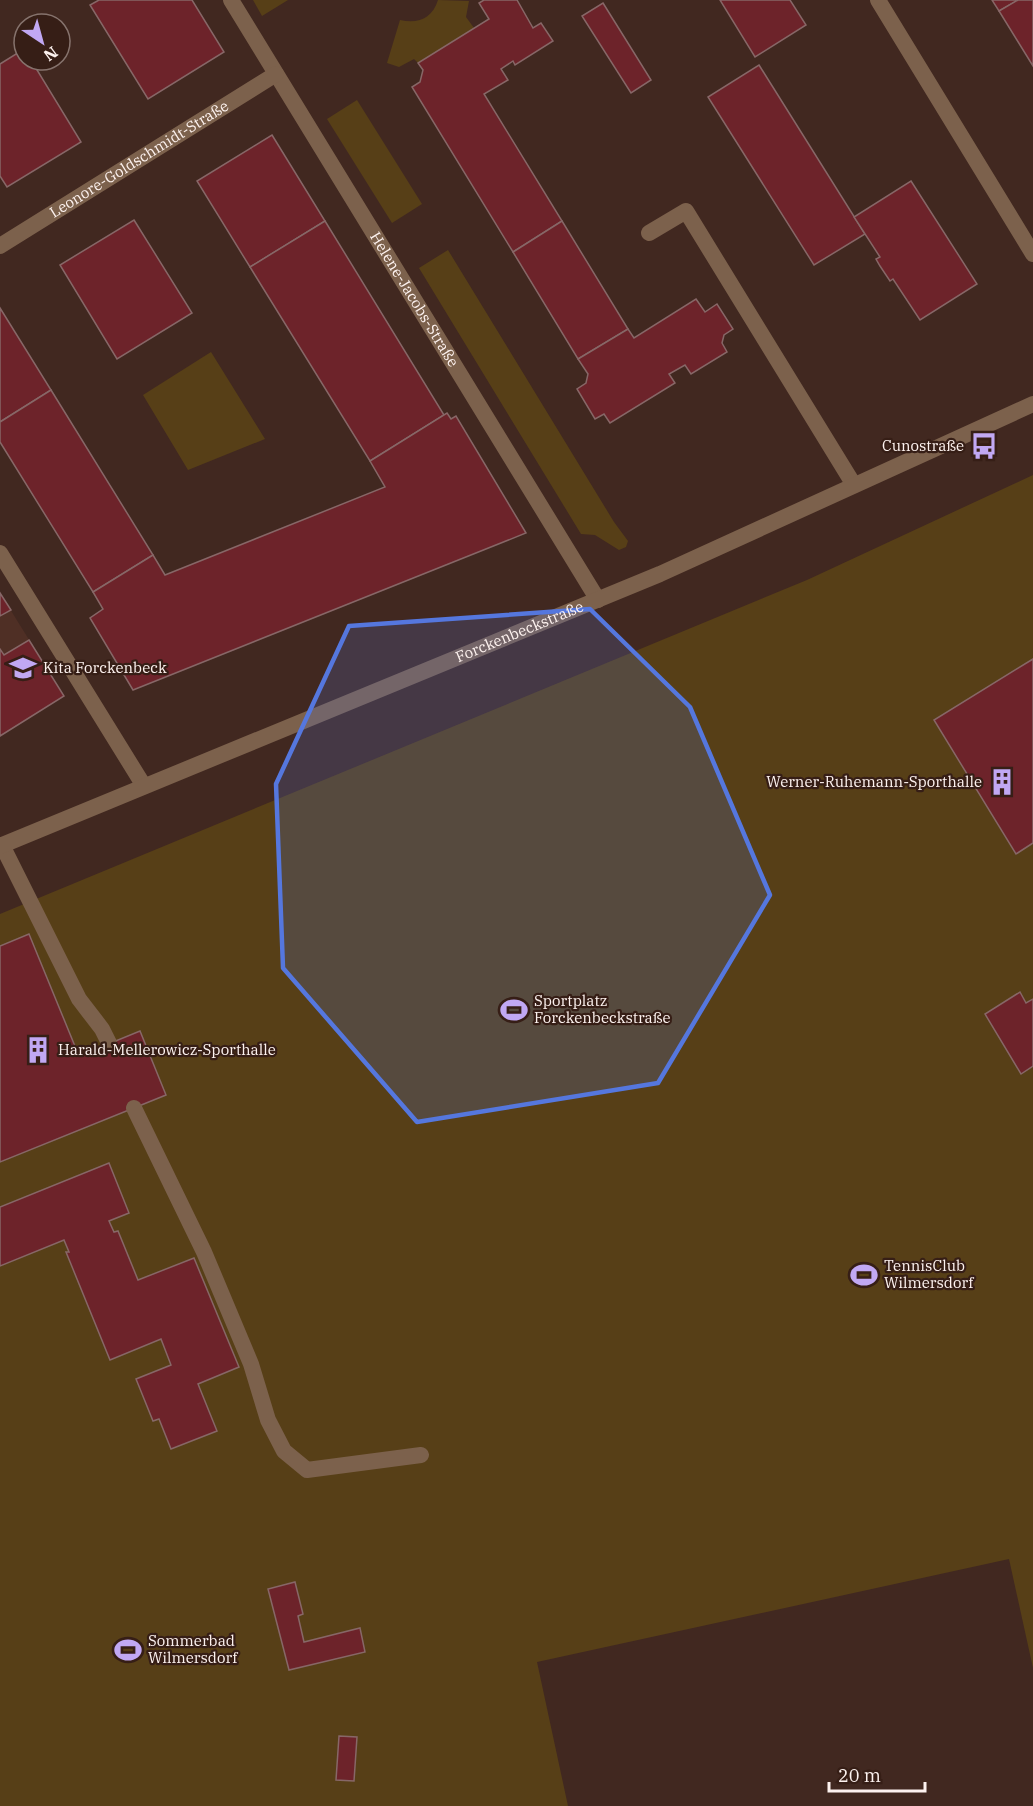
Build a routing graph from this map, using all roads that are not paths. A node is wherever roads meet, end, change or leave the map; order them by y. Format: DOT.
graph roads {
  1 [pos="231,0"];
  2 [pos="878,0"];
  3 [pos="276,74"];
  4 [pos="649,233"];
  5 [pos="0,246"];
  6 [pos="1033,254"];
  7 [pos="1033,404"];
  8 [pos="854,485"];
  9 [pos="0,553"];
  10 [pos="598,600"];
  11 [pos="144,786"];
  12 [pos="1,846"];
  13 [pos="110,1043"];
  14 [pos="134,1108"];
  15 [pos="421,1455"];
  1 -- 3 [label="street, Helene-Jacobs-Straße"];
  2 -- 6 [label="street"];
  3 -- 5 [label="street, Leonore-Goldschmidt-Straße"];
  3 -- 10 [label="street, Helene-Jacobs-Straße"];
  4 -- 8 [label="street"];
  7 -- 8 [label="street, Forckenbeckstraße"];
  8 -- 10 [label="street, Forckenbeckstraße"];
  9 -- 11 [label="street"];
  10 -- 11 [label="street, Forckenbeckstraße"];
  11 -- 12 [label="street, Forckenbeckstraße"];
  12 -- 13 [label="street"];
  14 -- 15 [label="street"];
}
